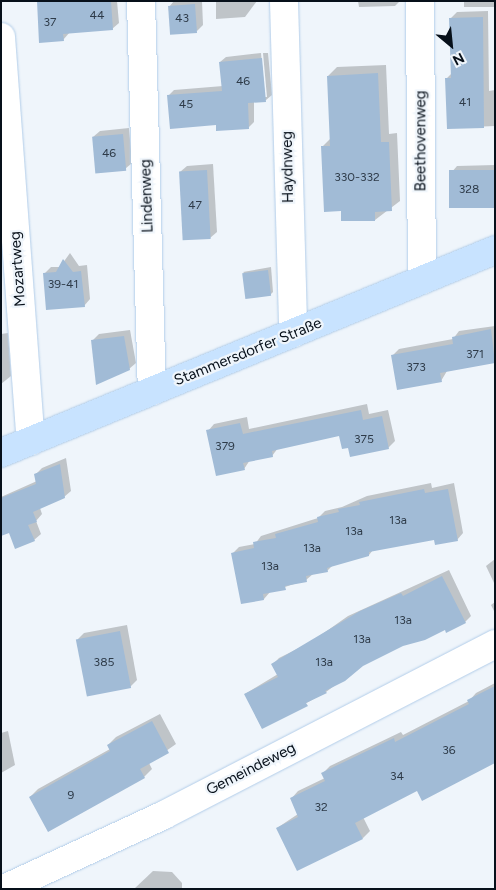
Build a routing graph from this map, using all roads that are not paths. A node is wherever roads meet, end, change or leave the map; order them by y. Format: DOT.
graph roads {
  1 [pos="141,1"];
  2 [pos="284,1"];
  3 [pos="420,1"];
  4 [pos="1,37"];
  5 [pos="495,250"];
  6 [pos="422,280"];
  7 [pos="293,333"];
  8 [pos="152,391"];
  9 [pos="30,441"];
  10 [pos="1,453"];
  11 [pos="495,644"];
  12 [pos="4,889"];
  1 -- 8 [label="street, Lindenweg"];
  2 -- 7 [label="street, Haydnweg"];
  3 -- 6 [label="street, Beethovenweg"];
  4 -- 9 [label="street, Mozartweg"];
  5 -- 6 [label="main road, Stammersdorfer Straße"];
  6 -- 7 [label="main road, Stammersdorfer Straße"];
  7 -- 8 [label="main road, Stammersdorfer Straße"];
  8 -- 9 [label="main road, Stammersdorfer Straße"];
  9 -- 10 [label="main road, Stammersdorfer Straße"];
  11 -- 12 [label="street, Gemeindeweg"];
}
